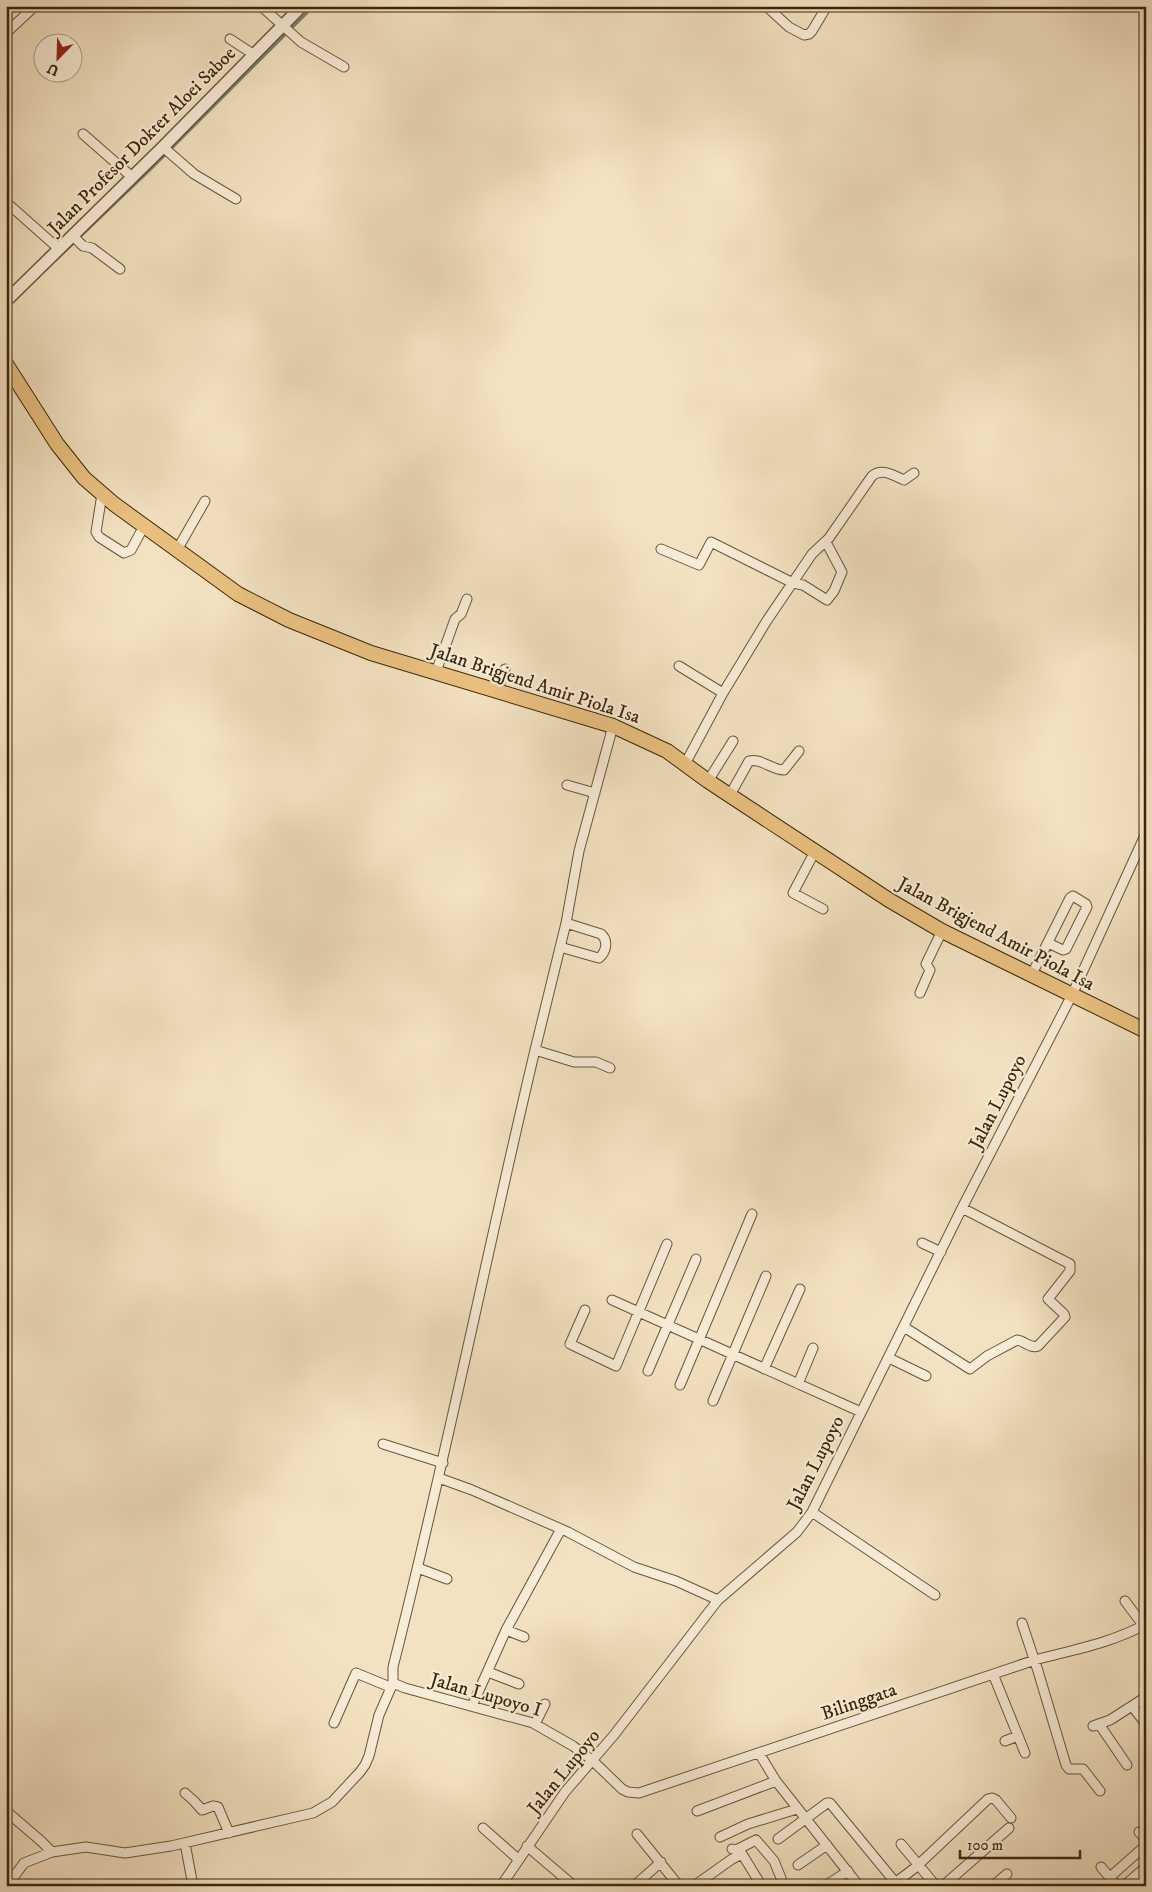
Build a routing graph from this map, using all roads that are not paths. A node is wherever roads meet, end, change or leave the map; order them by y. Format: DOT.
graph roads {
  1 [pos="36,6"];
  2 [pos="302,6"];
  3 [pos="766,6"];
  4 [pos="827,6"];
  5 [pos="262,7"];
  6 [pos="285,26"];
  7 [pos="6,33"];
  8 [pos="230,39"];
  9 [pos="254,54"];
  10 [pos="344,67"];
  11 [pos="83,134"];
  12 [pos="166,151"];
  13 [pos="132,177"];
  14 [pos="236,199"];
  15 [pos="6,202"];
  16 [pos="76,239"];
  17 [pos="59,249"];
  18 [pos="120,269"];
  19 [pos="6,301"];
  20 [pos="6,364"];
  21 [pos="914,473"];
  22 [pos="102,494"];
  23 [pos="206,501"];
  24 [pos="144,526"];
  25 [pos="826,542"];
  26 [pos="661,549"];
  27 [pos="177,550"];
  28 [pos="793,583"];
  29 [pos="467,600"];
  30 [pos="679,666"];
  31 [pos="505,669"];
  32 [pos="436,672"];
  33 [pos="497,691"];
  34 [pos="723,693"];
  35 [pos="613,726"];
  36 [pos="733,741"];
  37 [pos="799,751"];
  38 [pos="685,764"];
  39 [pos="708,781"];
  40 [pos="567,786"];
  41 [pos="595,793"];
  42 [pos="730,795"];
  43 [pos="1146,833"];
  44 [pos="815,851"];
  45 [pos="823,909"];
  46 [pos="566,922"];
  47 [pos="942,931"];
  48 [pos="1048,943"];
  49 [pos="560,947"];
  50 [pos="1031,976"];
  51 [pos="920,993"];
  52 [pos="1072,995"];
  53 [pos="1146,1031"];
  54 [pos="535,1050"];
  55 [pos="610,1068"];
  56 [pos="962,1208"];
  57 [pos="752,1214"];
  58 [pos="922,1243"];
  59 [pos="667,1244"];
  60 [pos="941,1252"];
  61 [pos="696,1259"];
  62 [pos="766,1276"];
  63 [pos="800,1290"];
  64 [pos="612,1300"];
  65 [pos="585,1310"];
  66 [pos="638,1312"];
  67 [pos="668,1325"];
  68 [pos="904,1327"];
  69 [pos="700,1340"];
  70 [pos="813,1348"];
  71 [pos="732,1355"];
  72 [pos="889,1358"];
  73 [pos="764,1369"];
  74 [pos="648,1371"];
  75 [pos="926,1376"];
  76 [pos="798,1384"];
  77 [pos="680,1385"];
  78 [pos="713,1400"];
  79 [pos="861,1412"];
  80 [pos="384,1444"];
  81 [pos="443,1463"];
  82 [pos="439,1478"];
  83 [pos="812,1512"];
  84 [pos="561,1530"];
  85 [pos="418,1568"];
  86 [pos="447,1579"];
  87 [pos="935,1595"];
  88 [pos="718,1600"];
  89 [pos="1126,1601"];
  90 [pos="1022,1623"];
  91 [pos="1145,1624"];
  92 [pos="506,1630"];
  93 [pos="524,1637"];
  94 [pos="1037,1665"];
  95 [pos="488,1672"];
  96 [pos="995,1677"];
  97 [pos="519,1684"];
  98 [pos="392,1685"];
  99 [pos="1146,1697"];
  100 [pos="544,1704"];
  101 [pos="472,1706"];
  102 [pos="1132,1706"];
  103 [pos="334,1723"];
  104 [pos="535,1724"];
  105 [pos="1146,1724"];
  106 [pos="1018,1736"];
  107 [pos="1005,1741"];
  108 [pos="1025,1753"];
  109 [pos="760,1755"];
  110 [pos="592,1760"];
  111 [pos="1127,1765"];
  112 [pos="776,1781"];
  113 [pos="1100,1791"];
  114 [pos="185,1793"];
  115 [pos="797,1808"];
  116 [pos="697,1811"];
  117 [pos="6,1812"];
  118 [pos="1011,1818"];
  119 [pos="805,1819"];
  120 [pos="483,1828"];
  121 [pos="1009,1828"];
  122 [pos="1139,1832"];
  123 [pos="229,1833"];
  124 [pos="637,1834"];
  125 [pos="720,1836"];
  126 [pos="778,1839"];
  127 [pos="1146,1840"];
  128 [pos="185,1844"];
  129 [pos="901,1844"];
  130 [pos="1146,1844"];
  131 [pos="827,1845"];
  132 [pos="527,1846"];
  133 [pos="737,1851"];
  134 [pos="52,1852"];
  135 [pos="518,1859"];
  136 [pos="661,1862"];
  137 [pos="798,1865"];
  138 [pos="919,1865"];
  139 [pos="1101,1867"];
  140 [pos="1146,1867"];
  141 [pos="848,1870"];
  142 [pos="1007,1874"];
  143 [pos="1110,1877"];
  144 [pos="781,1878"];
  145 [pos="706,1882"];
  146 [pos="893,1884"];
  147 [pos="7,1886"];
  148 [pos="193,1886"];
  149 [pos="501,1886"];
  150 [pos="574,1886"];
  151 [pos="634,1886"];
  152 [pos="679,1886"];
  153 [pos="694,1886"];
  154 [pos="755,1886"];
  155 [pos="825,1886"];
  156 [pos="859,1886"];
  157 [pos="936,1886"];
  158 [pos="943,1886"];
  159 [pos="993,1886"];
  160 [pos="1117,1886"];
  161 [pos="1124,1886"];
  1 -- 7 [label="street"];
  2 -- 6 [label="street, Jalan Profesor Dokter Aloei Saboe"];
  3 -- 4 [label="street"];
  5 -- 6 [label="street"];
  6 -- 9 [label="street, Jalan Profesor Dokter Aloei Saboe"];
  6 -- 10 [label="street"];
  8 -- 9 [label="street"];
  9 -- 12 [label="street, Jalan Profesor Dokter Aloei Saboe"];
  11 -- 13 [label="street"];
  12 -- 13 [label="street, Jalan Profesor Dokter Aloei Saboe"];
  12 -- 14 [label="street"];
  13 -- 16 [label="street, Jalan Profesor Dokter Aloei Saboe"];
  15 -- 17 [label="street"];
  16 -- 17 [label="street, Jalan Profesor Dokter Aloei Saboe"];
  16 -- 18 [label="street"];
  17 -- 19 [label="street, Jalan Profesor Dokter Aloei Saboe"];
  20 -- 22 [label="main road, Jalan Brigjend Amir Piola Isa"];
  21 -- 25 [label="street"];
  22 -- 24 [label="main road, Jalan Brigjend Amir Piola Isa"];
  22 -- 24 [label="street"];
  23 -- 27 [label="street"];
  24 -- 27 [label="main road, Jalan Brigjend Amir Piola Isa"];
  25 -- 28 [label="street"];
  25 -- 28 [label="street"];
  26 -- 28 [label="street"];
  27 -- 32 [label="main road, Jalan Brigjend Amir Piola Isa"];
  28 -- 34 [label="street"];
  29 -- 32 [label="street"];
  30 -- 34 [label="street"];
  31 -- 33 [label="street"];
  32 -- 33 [label="main road, Jalan Brigjend Amir Piola Isa"];
  33 -- 35 [label="main road, Jalan Brigjend Amir Piola Isa"];
  34 -- 38 [label="street"];
  35 -- 38 [label="main road, Jalan Brigjend Amir Piola Isa"];
  35 -- 41 [label="street"];
  36 -- 39 [label="street"];
  37 -- 42 [label="street"];
  38 -- 39 [label="main road, Jalan Brigjend Amir Piola Isa"];
  39 -- 42 [label="main road, Jalan Brigjend Amir Piola Isa"];
  40 -- 41 [label="street"];
  41 -- 46 [label="street"];
  42 -- 44 [label="main road, Jalan Brigjend Amir Piola Isa"];
  43 -- 52 [label="street, Jalan Lupoyo"];
  44 -- 45 [label="street"];
  44 -- 47 [label="main road, Jalan Brigjend Amir Piola Isa"];
  46 -- 49 [label="street"];
  46 -- 49 [label="street"];
  47 -- 50 [label="main road, Jalan Brigjend Amir Piola Isa"];
  47 -- 51 [label="street"];
  48 -- 48 [label="street"];
  48 -- 50 [label="street"];
  49 -- 54 [label="street"];
  50 -- 52 [label="main road, Jalan Brigjend Amir Piola Isa"];
  52 -- 53 [label="main road, Jalan Brigjend Amir Piola Isa"];
  52 -- 56 [label="street, Jalan Lupoyo"];
  54 -- 55 [label="street"];
  54 -- 81 [label="street"];
  56 -- 60 [label="street, Jalan Lupoyo"];
  56 -- 68 [label="street"];
  57 -- 69 [label="street"];
  58 -- 60 [label="street"];
  59 -- 66 [label="street"];
  60 -- 68 [label="street, Jalan Lupoyo"];
  61 -- 67 [label="street"];
  62 -- 71 [label="street"];
  63 -- 73 [label="street"];
  64 -- 66 [label="street"];
  65 -- 66 [label="street"];
  66 -- 67 [label="street"];
  67 -- 69 [label="street"];
  67 -- 74 [label="street"];
  68 -- 72 [label="street, Jalan Lupoyo"];
  69 -- 71 [label="street"];
  69 -- 77 [label="street"];
  70 -- 76 [label="street"];
  71 -- 73 [label="street"];
  71 -- 78 [label="street"];
  72 -- 75 [label="street"];
  72 -- 79 [label="street, Jalan Lupoyo"];
  73 -- 76 [label="street"];
  76 -- 79 [label="street"];
  79 -- 83 [label="street, Jalan Lupoyo"];
  80 -- 81 [label="street"];
  81 -- 82 [label="street"];
  82 -- 84 [label="street"];
  82 -- 85 [label="street"];
  83 -- 87 [label="street"];
  83 -- 88 [label="street, Jalan Lupoyo"];
  84 -- 88 [label="street"];
  84 -- 92 [label="street"];
  85 -- 86 [label="street"];
  85 -- 98 [label="street"];
  88 -- 110 [label="street, Jalan Lupoyo"];
  89 -- 91 [label="street"];
  90 -- 94 [label="street"];
  91 -- 94 [label="street, Bilinggata"];
  92 -- 93 [label="street"];
  92 -- 95 [label="street"];
  94 -- 96 [label="street, Bilinggata"];
  94 -- 113 [label="street"];
  95 -- 97 [label="street"];
  95 -- 101 [label="street"];
  96 -- 106 [label="street"];
  96 -- 109 [label="street, Bilinggata"];
  98 -- 101 [label="street, Jalan Lupoyo I"];
  98 -- 103 [label="street, Jalan Lupoyo I"];
  98 -- 123 [label="street"];
  99 -- 102 [label="street"];
  100 -- 104 [label="street"];
  101 -- 104 [label="street, Jalan Lupoyo I"];
  102 -- 105 [label="street"];
  102 -- 111 [label="street"];
  104 -- 110 [label="street, Jalan Lupoyo I"];
  106 -- 107 [label="street"];
  106 -- 108 [label="street"];
  109 -- 110 [label="street, Bilinggata"];
  109 -- 112 [label="street"];
  110 -- 132 [label="street, Jalan Lupoyo"];
  112 -- 115 [label="street"];
  112 -- 116 [label="street"];
  114 -- 123 [label="street"];
  115 -- 119 [label="street"];
  115 -- 125 [label="street"];
  117 -- 134 [label="street"];
  118 -- 138 [label="street"];
  119 -- 126 [label="street"];
  119 -- 131 [label="street"];
  119 -- 146 [label="street"];
  120 -- 135 [label="street"];
  121 -- 158 [label="street"];
  122 -- 127 [label="street"];
  123 -- 128 [label="street"];
  124 -- 136 [label="street"];
  128 -- 134 [label="street"];
  128 -- 148 [label="street"];
  129 -- 138 [label="street"];
  130 -- 143 [label="street"];
  131 -- 137 [label="street"];
  131 -- 141 [label="street"];
  132 -- 135 [label="street, Jalan Lupoyo"];
  132 -- 150 [label="street"];
  133 -- 144 [label="street"];
  133 -- 145 [label="street"];
  133 -- 154 [label="street"];
  134 -- 147 [label="street"];
  135 -- 149 [label="street, Jalan Lupoyo"];
  136 -- 151 [label="street"];
  136 -- 152 [label="street"];
  138 -- 146 [label="street"];
  138 -- 157 [label="street"];
  139 -- 143 [label="street"];
  140 -- 161 [label="street"];
  141 -- 155 [label="street"];
  141 -- 156 [label="street"];
  142 -- 159 [label="street"];
  143 -- 160 [label="street"];
  145 -- 153 [label="street"];
}
